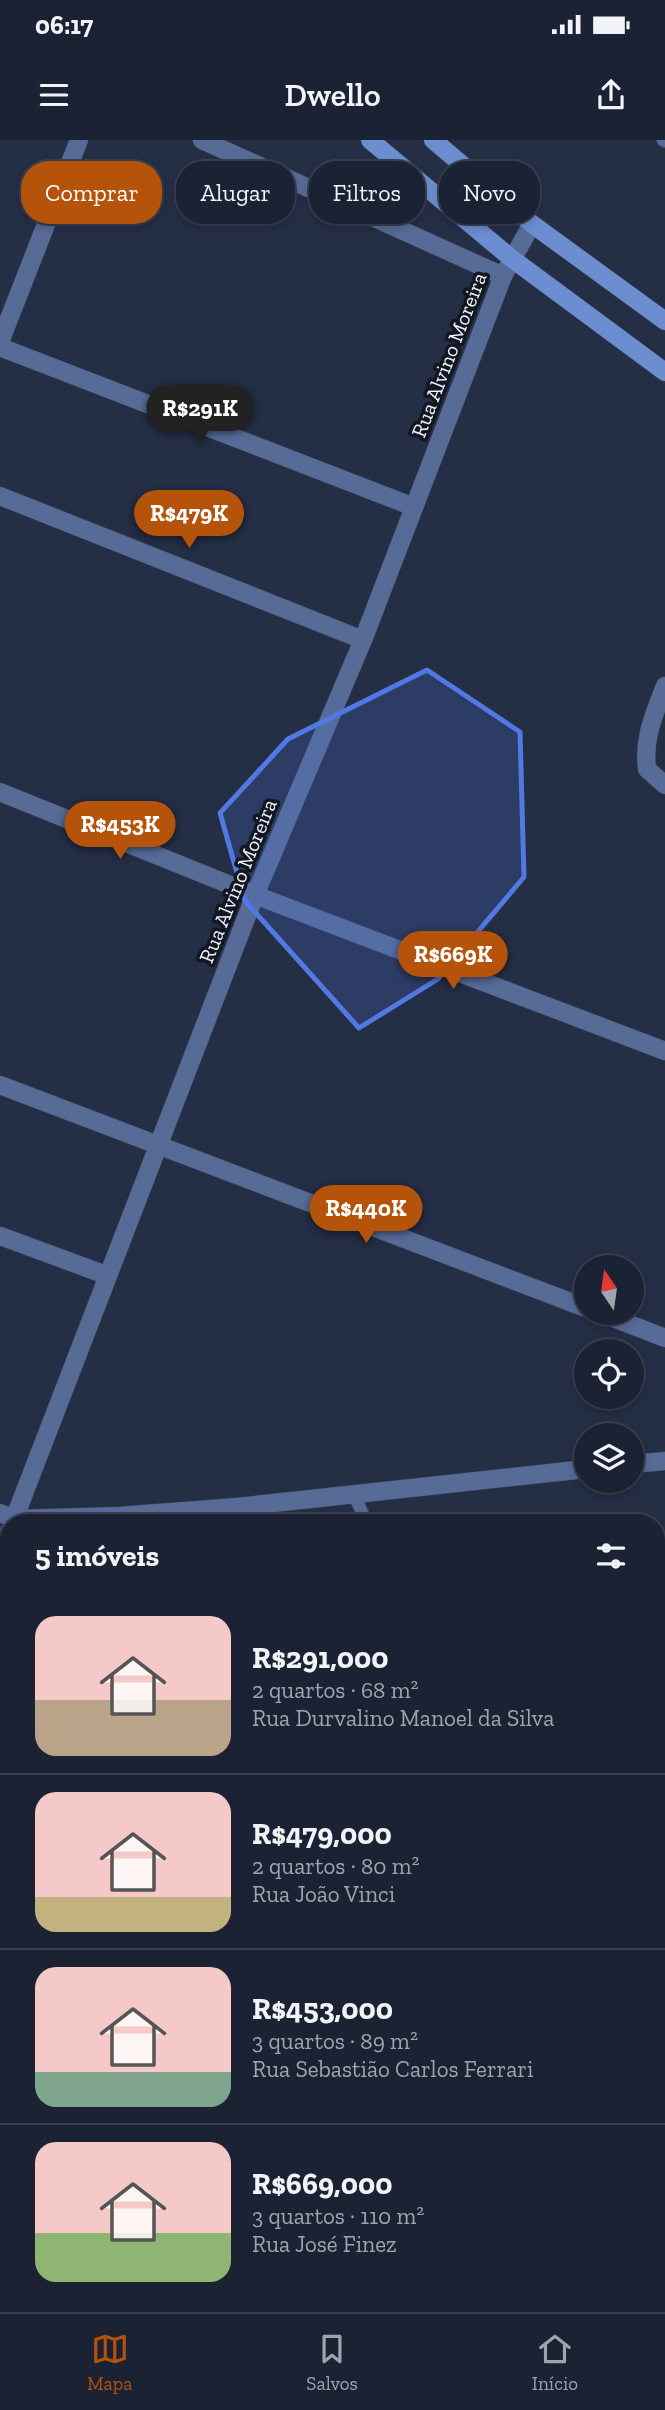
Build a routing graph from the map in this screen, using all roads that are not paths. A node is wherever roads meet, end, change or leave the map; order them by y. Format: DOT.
graph roads {
  1 [pos="79,140"];
  2 [pos="202,140"];
  3 [pos="370,140"];
  4 [pos="433,140"];
  5 [pos="532,225"];
  6 [pos="511,258"];
  7 [pos="503,276"];
  8 [pos="665,321"];
  9 [pos="0,345"];
  10 [pos="665,372"];
  11 [pos="0,496"];
  12 [pos="414,507"];
  13 [pos="363,640"];
  14 [pos="665,686"];
  15 [pos="665,785"];
  16 [pos="0,792"];
  17 [pos="255,895"];
  18 [pos="665,1051"];
  19 [pos="0,1085"];
  20 [pos="160,1146"];
  21 [pos="0,1236"];
  22 [pos="106,1275"];
  23 [pos="574,1303"];
  24 [pos="632,1325"];
  25 [pos="665,1338"];
  26 [pos="665,1461"];
  27 [pos="644,1463"];
  28 [pos="574,1470"];
  29 [pos="354,1494"];
  30 [pos="12,1514"];
  31 [pos="152,1514"];
  32 [pos="363,1514"];
  1 -- 9 [label="street"];
  2 -- 7 [label="street"];
  3 -- 6 [label="street"];
  4 -- 5 [label="street"];
  5 -- 6 [label="street, Rua Alvino Moreira"];
  5 -- 8 [label="street"];
  6 -- 7 [label="street, Rua Alvino Moreira"];
  6 -- 10 [label="street"];
  7 -- 12 [label="street, Rua Alvino Moreira"];
  9 -- 12 [label="street"];
  11 -- 13 [label="street"];
  12 -- 13 [label="street, Rua Alvino Moreira"];
  13 -- 17 [label="street, Rua Alvino Moreira"];
  14 -- 15 [label="street"];
  16 -- 17 [label="street"];
  17 -- 18 [label="street"];
  17 -- 20 [label="street, Rua Alvino Moreira"];
  19 -- 20 [label="street"];
  20 -- 22 [label="street, Rua Alvino Moreira"];
  20 -- 23 [label="street"];
  21 -- 22 [label="street"];
  22 -- 30 [label="street, Rua Alvino Moreira"];
  24 -- 25 [label="street"];
  26 -- 27 [label="street"];
  28 -- 29 [label="street"];
  29 -- 31 [label="street"];
  29 -- 32 [label="lane"];
}
